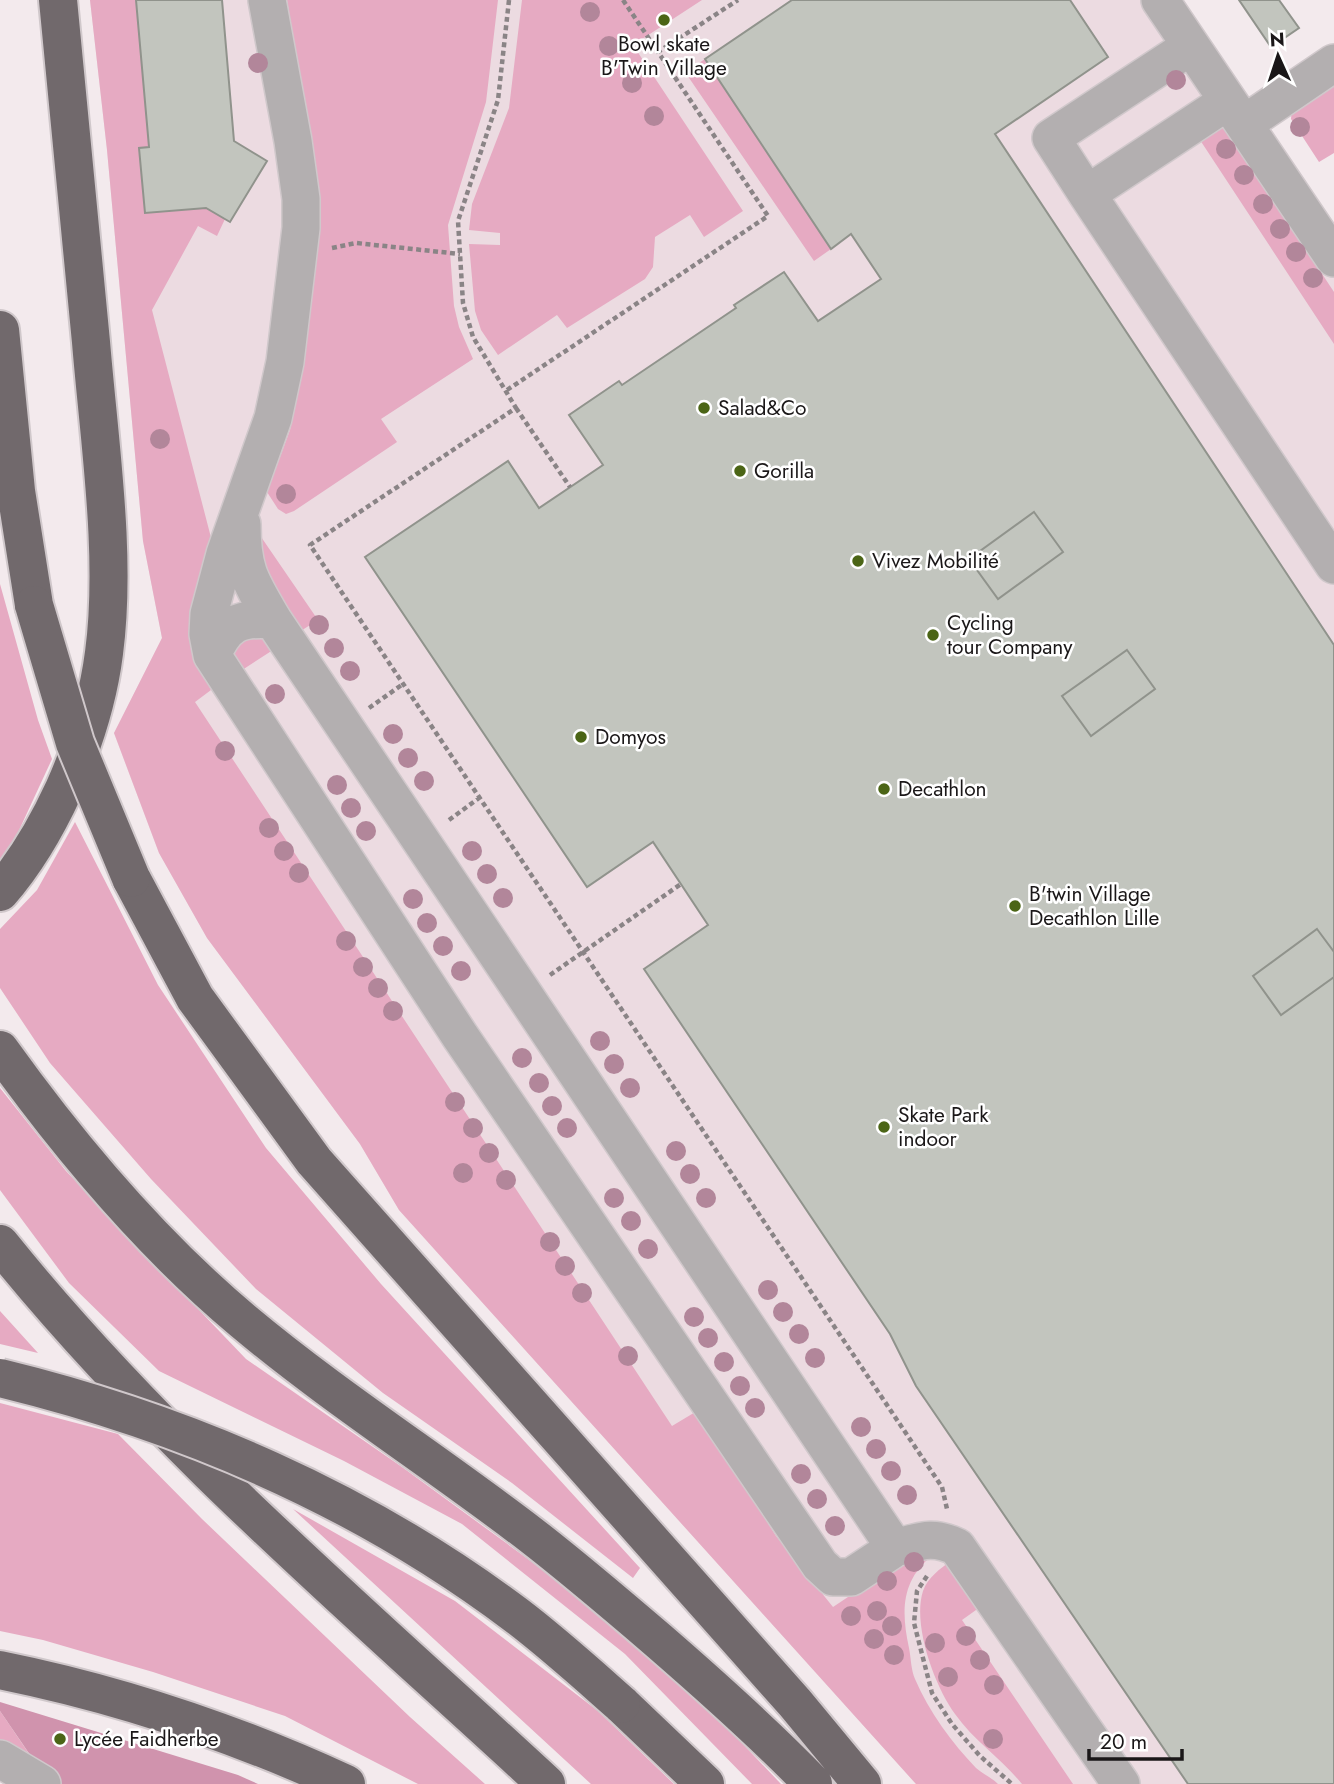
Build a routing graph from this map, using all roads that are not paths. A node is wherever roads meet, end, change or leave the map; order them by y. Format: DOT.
graph roads {
  1 [pos="58,0"];
  2 [pos="267,0"];
  3 [pos="1160,0"];
  4 [pos="1191,46"];
  5 [pos="1334,63"];
  6 [pos="1236,113"];
  7 [pos="1087,194"];
  8 [pos="1334,258"];
  9 [pos="0,330"];
  10 [pos="0,451"];
  11 [pos="243,509"];
  12 [pos="1334,565"];
  13 [pos="34,605"];
  14 [pos="273,620"];
  15 [pos="212,656"];
  16 [pos="0,892"];
  17 [pos="0,1050"];
  18 [pos="0,1244"];
  19 [pos="0,1378"];
  20 [pos="895,1548"];
  21 [pos="0,1670"];
  22 [pos="0,1759"];
  23 [pos="42,1784"];
  24 [pos="345,1784"];
  25 [pos="546,1784"];
  26 [pos="705,1784"];
  27 [pos="813,1784"];
  28 [pos="862,1784"];
  29 [pos="1121,1784"];
  1 -- 16 [label="highway"];
  2 -- 11 [label="street"];
  3 -- 4 [label="street"];
  4 -- 6 [label="street"];
  4 -- 7 [label="street"];
  5 -- 6 [label="street"];
  6 -- 7 [label="street"];
  6 -- 8 [label="street"];
  7 -- 12 [label="street"];
  9 -- 13 [label="highway"];
  10 -- 13 [label="highway"];
  11 -- 14 [label="street"];
  11 -- 15 [label="street"];
  13 -- 28 [label="highway, bridge"];
  14 -- 15 [label="street"];
  14 -- 20 [label="street"];
  15 -- 20 [label="street"];
  17 -- 27 [label="highway"];
  18 -- 25 [label="highway"];
  19 -- 26 [label="highway, bridge"];
  20 -- 29 [label="street"];
  21 -- 24 [label="highway"];
  22 -- 23 [label="street"];
}
